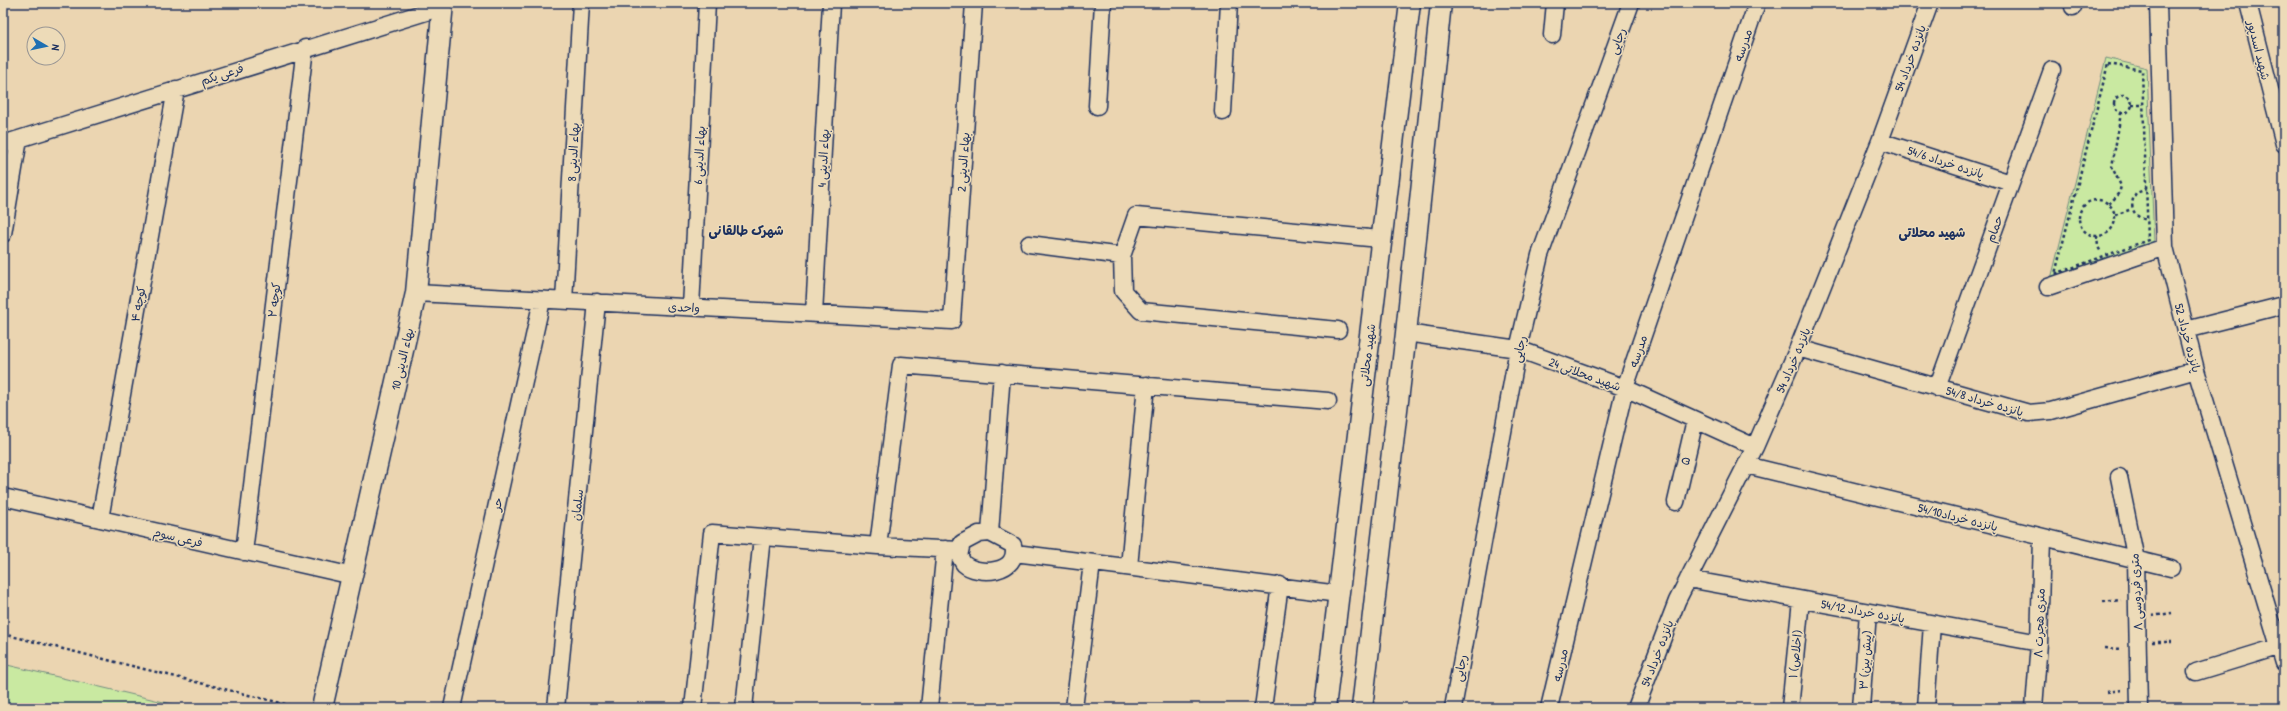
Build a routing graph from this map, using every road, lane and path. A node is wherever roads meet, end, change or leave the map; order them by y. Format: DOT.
graph roads {
  1 [pos="581,3"];
  2 [pos="707,3"];
  3 [pos="831,3"];
  4 [pos="974,3"];
  5 [pos="1103,3"];
  6 [pos="1229,3"];
  7 [pos="1410,3"];
  8 [pos="1440,3"];
  9 [pos="1555,3"];
  10 [pos="1631,3"];
  11 [pos="1757,3"];
  12 [pos="1930,3"];
  13 [pos="2158,3"];
  14 [pos="2248,3"];
  15 [pos="442,5"];
  16 [pos="1552,35"];
  17 [pos="305,48"];
  18 [pos="2052,70"];
  19 [pos="176,89"];
  20 [pos="1097,106"];
  21 [pos="1223,112"];
  22 [pos="2121,113"];
  23 [pos="19,139"];
  24 [pos="1880,141"];
  25 [pos="3,144"];
  26 [pos="2284,144"];
  27 [pos="2011,183"];
  28 [pos="2147,189"];
  29 [pos="2109,204"];
  30 [pos="2132,209"];
  31 [pos="2115,215"];
  32 [pos="2148,220"];
  33 [pos="3,234"];
  34 [pos="2097,236"];
  35 [pos="1380,239"];
  36 [pos="1029,244"];
  37 [pos="2165,247"];
  38 [pos="2107,255"];
  39 [pos="1122,256"];
  40 [pos="2048,287"];
  41 [pos="416,293"];
  42 [pos="542,300"];
  43 [pos="564,301"];
  44 [pos="597,302"];
  45 [pos="2284,304"];
  46 [pos="691,308"];
  47 [pos="814,314"];
  48 [pos="952,321"];
  49 [pos="1338,330"];
  50 [pos="2186,330"];
  51 [pos="1406,333"];
  52 [pos="1798,348"];
  53 [pos="1518,349"];
  54 [pos="2196,370"];
  55 [pos="1002,373"];
  56 [pos="1146,385"];
  57 [pos="1625,388"];
  58 [pos="1937,388"];
  59 [pos="1328,401"];
  60 [pos="1695,420"];
  61 [pos="1755,447"];
  62 [pos="1746,465"];
  63 [pos="2120,477"];
  64 [pos="3,497"];
  65 [pos="1676,502"];
  66 [pos="100,519"];
  67 [pos="990,534"];
  68 [pos="762,537"];
  69 [pos="2042,538"];
  70 [pos="878,546"];
  71 [pos="953,549"];
  72 [pos="244,552"];
  73 [pos="1015,553"];
  74 [pos="2136,560"];
  75 [pos="1092,562"];
  76 [pos="1129,567"];
  77 [pos="2171,568"];
  78 [pos="353,576"];
  79 [pos="1688,579"];
  80 [pos="1280,585"];
  81 [pos="1339,594"];
  82 [pos="1801,600"];
  83 [pos="1868,612"];
  84 [pos="1932,624"];
  85 [pos="3,634"];
  86 [pos="2039,643"];
  87 [pos="2282,646"];
  88 [pos="2284,663"];
  89 [pos="2196,672"];
  90 [pos="301,708"];
  91 [pos="322,708"];
  92 [pos="452,708"];
  93 [pos="556,708"];
  94 [pos="693,708"];
  95 [pos="744,708"];
  96 [pos="929,708"];
  97 [pos="1074,708"];
  98 [pos="1263,708"];
  99 [pos="1325,708"];
  100 [pos="1362,708"];
  101 [pos="1453,708"];
  102 [pos="1550,708"];
  103 [pos="1636,708"];
  104 [pos="1790,708"];
  105 [pos="1861,708"];
  106 [pos="1926,708"];
  107 [pos="2034,708"];
  108 [pos="2140,708"];
  1 -- 43 [label="street, بهاء الدینی 8"];
  2 -- 46 [label="street, بهاء الدینی 6"];
  3 -- 47 [label="street, بهاء الدینی 4"];
  4 -- 48 [label="street, بهاء الدینی 2"];
  5 -- 20 [label="street"];
  6 -- 21 [label="street"];
  7 -- 35 [label="main road, شهید محلاتی"];
  8 -- 51 [label="main road"];
  9 -- 16 [label="street"];
  10 -- 53 [label="street, رجایی"];
  11 -- 57 [label="street, مدرسه"];
  12 -- 24 [label="street, پانزده خرداد 54"];
  13 -- 37 [label="street, پانزده خرداد 52"];
  14 -- 26 [label="street, شهید اسدپور"];
  15 -- 17 [label="street, فرعی یکم"];
  15 -- 41 [label="main road, بهاء الدینی 10"];
  17 -- 19 [label="street, فرعی یکم"];
  17 -- 72 [label="street, کوچه ۲"];
  18 -- 27 [label="street, حمام"];
  19 -- 23 [label="street, فرعی یکم"];
  19 -- 66 [label="street, کوچه ۴"];
  22 -- 22 [label="path"];
  22 -- 29 [label="path"];
  23 -- 25 [label="street, فرعی یکم"];
  23 -- 33 [label="street"];
  24 -- 27 [label="street, پانزده خرداد 54/6"];
  24 -- 52 [label="street, پانزده خرداد 54"];
  27 -- 58 [label="street, حمام"];
  28 -- 30 [label="path"];
  28 -- 32 [label="path"];
  28 -- 38 [label="path"];
  29 -- 31 [label="path"];
  29 -- 34 [label="path"];
  30 -- 31 [label="path"];
  30 -- 32 [label="path"];
  31 -- 34 [label="path"];
  32 -- 38 [label="path"];
  34 -- 38 [label="path"];
  35 -- 39 [label="street"];
  35 -- 81 [label="main road, شهید محلاتی"];
  36 -- 39 [label="street"];
  37 -- 40 [label="street"];
  37 -- 50 [label="street, پانزده خرداد 52"];
  39 -- 49 [label="street"];
  41 -- 42 [label="street, واحدی"];
  41 -- 78 [label="main road, بهاء الدینی 10"];
  42 -- 43 [label="street, واحدی"];
  42 -- 92 [label="street, حر"];
  43 -- 44 [label="street, واحدی"];
  44 -- 46 [label="street, واحدی"];
  44 -- 93 [label="street, سلمان"];
  45 -- 50 [label="street"];
  46 -- 47 [label="street, واحدی"];
  47 -- 48 [label="street, واحدی"];
  50 -- 54 [label="street, پانزده خرداد 52"];
  51 -- 53 [label="street, شهید محلاتی 24"];
  51 -- 100 [label="main road"];
  52 -- 58 [label="street, پانزده خرداد 54/8"];
  52 -- 61 [label="street, پانزده خرداد 54"];
  53 -- 57 [label="street, شهید محلاتی 24"];
  53 -- 101 [label="street, رجایی"];
  54 -- 58 [label="street, پانزده خرداد 54/8"];
  54 -- 87 [label="street, پانزده خرداد 52"];
  55 -- 56 [label="street"];
  55 -- 67 [label="street"];
  55 -- 70 [label="street"];
  56 -- 59 [label="street"];
  56 -- 76 [label="street"];
  57 -- 60 [label="street, شهید محلاتی 24"];
  57 -- 102 [label="street, مدرسه"];
  60 -- 61 [label="street, شهید محلاتی 24"];
  60 -- 65 [label="street, ۵"];
  61 -- 62 [label="street, پانزده خرداد 54"];
  62 -- 69 [label="street, پانزده خرداد54/10"];
  62 -- 79 [label="street, پانزده خرداد 54"];
  63 -- 74 [label="street, ۸ متری فردوسی"];
  64 -- 66 [label="street, فرعی سوم"];
  66 -- 72 [label="street, فرعی سوم"];
  67 -- 71 [label="street"];
  67 -- 73 [label="street"];
  68 -- 70 [label="street"];
  68 -- 94 [label="street"];
  68 -- 95 [label="street"];
  69 -- 74 [label="street, پانزده خرداد54/10"];
  69 -- 86 [label="street, ۸ متری هجرت"];
  70 -- 71 [label="street"];
  71 -- 73 [label="street"];
  71 -- 96 [label="street"];
  72 -- 78 [label="street, فرعی سوم"];
  73 -- 75 [label="street"];
  74 -- 77 [label="street, پانزده خرداد54/10"];
  74 -- 108 [label="street, ۸ متری فردوسی"];
  75 -- 76 [label="street"];
  75 -- 97 [label="street"];
  76 -- 80 [label="street"];
  78 -- 91 [label="main road, بهاء الدینی 10"];
  79 -- 82 [label="street, پانزده خرداد 54/12"];
  79 -- 103 [label="street, پانزده خرداد 54"];
  80 -- 81 [label="street"];
  80 -- 98 [label="street"];
  81 -- 99 [label="main road, شهید محلاتی"];
  82 -- 83 [label="street, پانزده خرداد 54/12"];
  82 -- 104 [label="street, ۱ (اخلاص)"];
  83 -- 84 [label="street, پانزده خرداد 54/12"];
  83 -- 105 [label="street, ۳ (پیش بین)"];
  84 -- 86 [label="street, پانزده خرداد 54/12"];
  84 -- 106 [label="street"];
  85 -- 90 [label="path"];
  86 -- 107 [label="street, ۸ متری هجرت"];
  87 -- 88 [label="street, پانزده خرداد 52"];
  87 -- 89 [label="street"];
}
